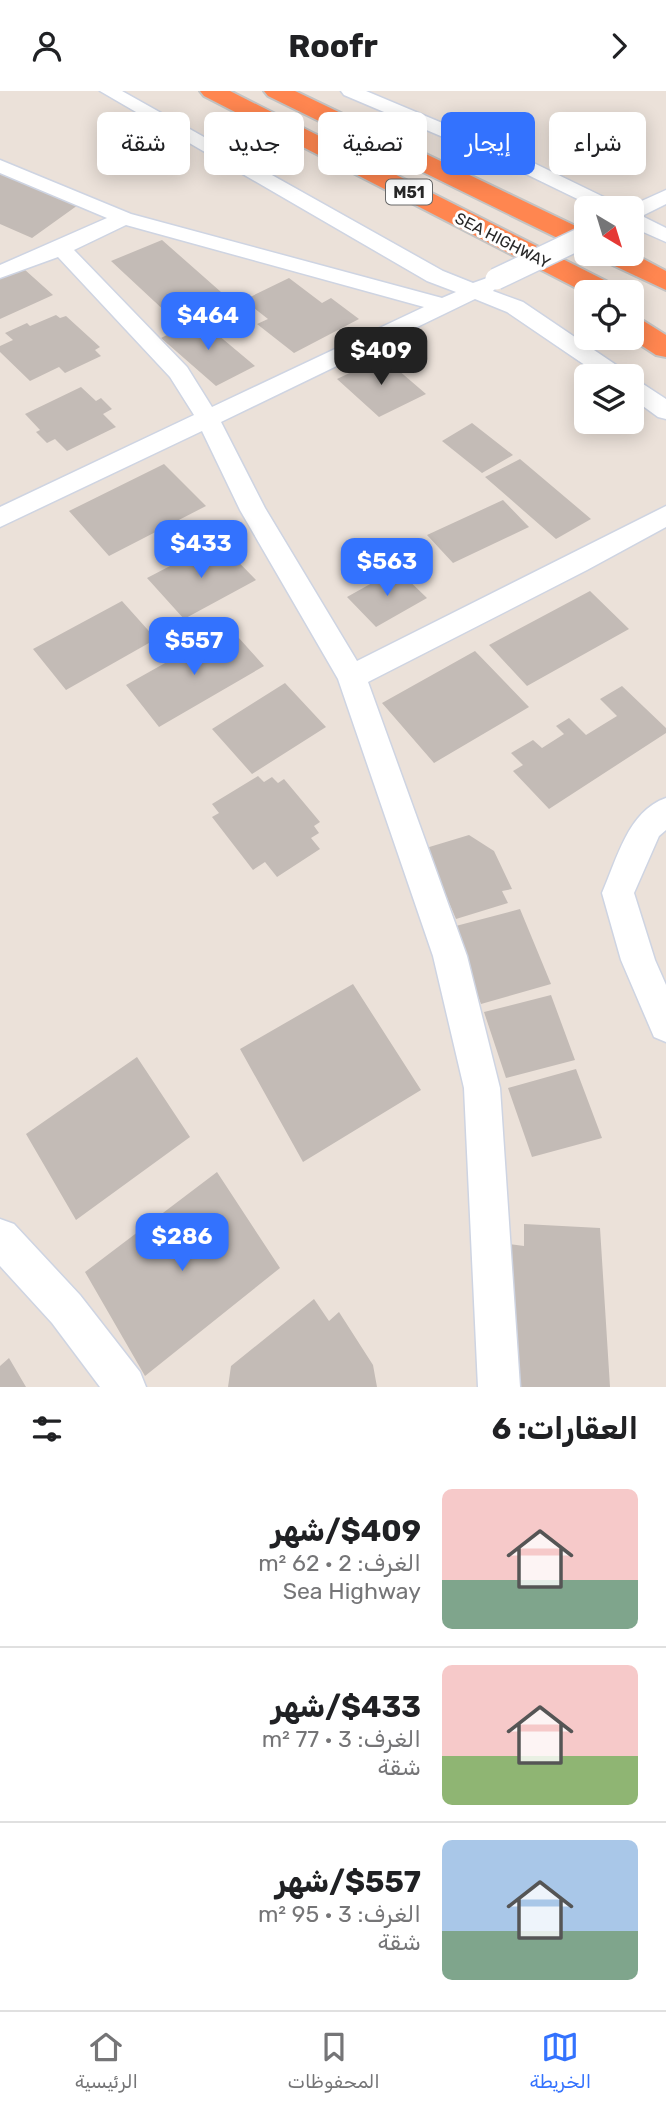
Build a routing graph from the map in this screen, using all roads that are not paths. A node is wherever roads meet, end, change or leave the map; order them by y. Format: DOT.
graph roads {
  1 [pos="109,91"];
  2 [pos="212,91"];
  3 [pos="276,91"];
  4 [pos="350,91"];
  5 [pos="0,166"];
  6 [pos="586,196"];
  7 [pos="666,196"];
  8 [pos="644,207"];
  9 [pos="124,218"];
  10 [pos="644,225"];
  11 [pos="574,235"];
  12 [pos="666,236"];
  13 [pos="574,242"];
  14 [pos="61,248"];
  15 [pos="635,266"];
  16 [pos="0,272"];
  17 [pos="576,280"];
  18 [pos="666,282"];
  19 [pos="486,285"];
  20 [pos="447,306"];
  21 [pos="644,311"];
  22 [pos="666,322"];
  23 [pos="644,334"];
  24 [pos="666,348"];
  25 [pos="599,364"];
  26 [pos="644,395"];
  27 [pos="666,411"];
  28 [pos="207,417"];
  29 [pos="666,515"];
  30 [pos="0,519"];
  31 [pos="352,677"];
  32 [pos="666,811"];
  33 [pos="666,1025"];
  34 [pos="0,1237"];
  35 [pos="125,1387"];
  36 [pos="499,1387"];
  1 -- 19 [label="street"];
  2 -- 17 [label="highway, SEA HIGHWAY / M51"];
  3 -- 11 [label="highway, SEA HIGHWAY / M51"];
  4 -- 6 [label="street"];
  5 -- 9 [label="street"];
  7 -- 8 [label="street"];
  9 -- 14 [label="street"];
  9 -- 20 [label="street"];
  10 -- 12 [label="street"];
  13 -- 19 [label="street, bridge"];
  14 -- 16 [label="street"];
  14 -- 28 [label="street"];
  15 -- 18 [label="highway"];
  19 -- 20 [label="street"];
  19 -- 25 [label="street"];
  20 -- 28 [label="street"];
  21 -- 22 [label="highway"];
  23 -- 24 [label="highway"];
  26 -- 27 [label="street"];
  28 -- 30 [label="street"];
  28 -- 31 [label="street"];
  29 -- 31 [label="street"];
  31 -- 36 [label="street"];
  32 -- 33 [label="street"];
  34 -- 35 [label="street"];
}
